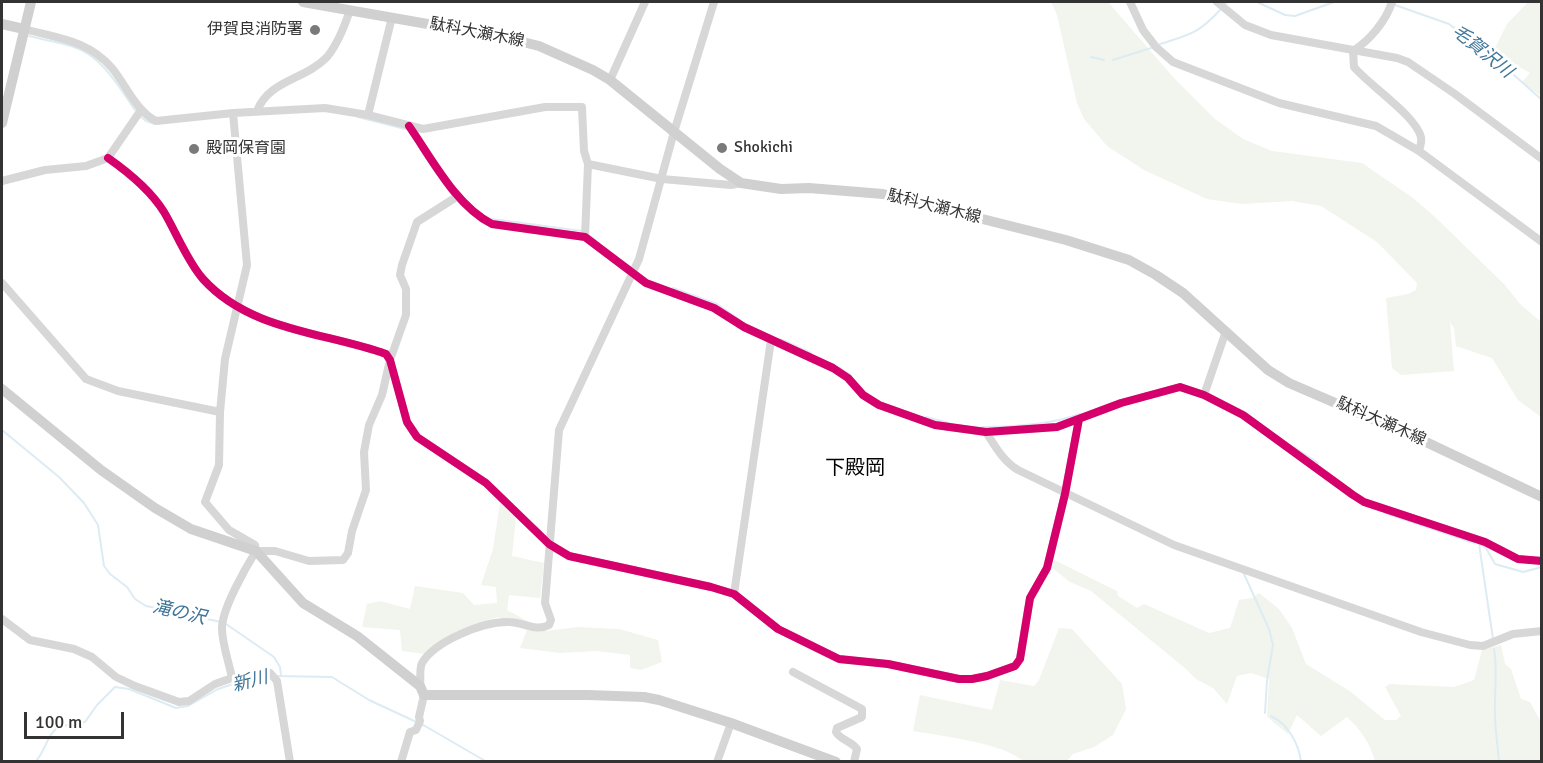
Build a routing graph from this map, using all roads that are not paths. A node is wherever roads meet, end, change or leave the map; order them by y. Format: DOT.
graph roads {
  1 [pos="31,2"];
  2 [pos="303,2"];
  3 [pos="645,2"];
  4 [pos="714,2"];
  5 [pos="1130,2"];
  6 [pos="1217,2"];
  7 [pos="1391,5"];
  8 [pos="350,10"];
  9 [pos="392,17"];
  10 [pos="2,24"];
  11 [pos="24,29"];
  12 [pos="1353,51"];
  13 [pos="610,80"];
  14 [pos="141,110"];
  15 [pos="257,111"];
  16 [pos="233,113"];
  17 [pos="368,115"];
  18 [pos="2,123"];
  19 [pos="409,126"];
  20 [pos="674,132"];
  21 [pos="1419,151"];
  22 [pos="108,158"];
  23 [pos="1542,159"];
  24 [pos="588,164"];
  25 [pos="662,179"];
  26 [pos="2,181"];
  27 [pos="741,183"];
  28 [pos="458,196"];
  29 [pos="585,234"];
  30 [pos="1542,242"];
  31 [pos="633,272"];
  32 [pos="2,283"];
  33 [pos="237,306"];
  34 [pos="1226,331"];
  35 [pos="771,340"];
  36 [pos="390,360"];
  37 [pos="2,389"];
  38 [pos="1204,395"];
  39 [pos="220,412"];
  40 [pos="1079,419"];
  41 [pos="986,432"];
  42 [pos="1065,494"];
  43 [pos="1542,497"];
  44 [pos="549,544"];
  45 [pos="256,551"];
  46 [pos="1542,561"];
  47 [pos="734,594"];
  48 [pos="2,619"];
  49 [pos="1542,631"];
  50 [pos="793,672"];
  51 [pos="232,678"];
  52 [pos="422,691"];
  53 [pos="731,723"];
  54 [pos="290,762"];
  55 [pos="401,762"];
  56 [pos="717,762"];
  57 [pos="836,762"];
  58 [pos="854,762"];
  1 -- 11 [label="main road"];
  2 -- 8 [label="main road, 駄科大瀬木線"];
  3 -- 13 [label="street"];
  4 -- 20 [label="street"];
  5 -- 21 [label="street"];
  6 -- 12 [label="street"];
  7 -- 12 [label="street"];
  8 -- 9 [label="main road, 駄科大瀬木線"];
  8 -- 15 [label="street"];
  9 -- 13 [label="main road, 駄科大瀬木線"];
  9 -- 17 [label="street"];
  10 -- 11 [label="main road"];
  11 -- 14 [label="street"];
  11 -- 18 [label="main road"];
  12 -- 21 [label="street"];
  12 -- 23 [label="street"];
  13 -- 20 [label="main road, 駄科大瀬木線"];
  14 -- 16 [label="street"];
  14 -- 22 [label="street"];
  15 -- 16 [label="street"];
  15 -- 17 [label="street"];
  16 -- 33 [label="street"];
  17 -- 19 [label="street"];
  19 -- 24 [label="street"];
  19 -- 28 [label="street"];
  20 -- 25 [label="street"];
  20 -- 27 [label="main road, 駄科大瀬木線"];
  21 -- 30 [label="street"];
  22 -- 26 [label="street"];
  22 -- 33 [label="street"];
  24 -- 25 [label="street"];
  24 -- 29 [label="street"];
  25 -- 27 [label="street"];
  25 -- 31 [label="street"];
  27 -- 34 [label="main road, 駄科大瀬木線"];
  28 -- 29 [label="street"];
  28 -- 36 [label="street"];
  29 -- 31 [label="street"];
  31 -- 35 [label="street"];
  31 -- 44 [label="street"];
  32 -- 39 [label="street"];
  33 -- 36 [label="street"];
  33 -- 39 [label="street"];
  34 -- 38 [label="street"];
  34 -- 43 [label="main road, 駄科大瀬木線"];
  35 -- 41 [label="street"];
  35 -- 47 [label="street"];
  36 -- 44 [label="street"];
  36 -- 45 [label="street"];
  37 -- 45 [label="main road"];
  38 -- 40 [label="street"];
  38 -- 46 [label="street"];
  39 -- 45 [label="street"];
  40 -- 41 [label="street"];
  40 -- 42 [label="street"];
  41 -- 42 [label="street"];
  42 -- 47 [label="street"];
  42 -- 49 [label="street"];
  44 -- 47 [label="street"];
  44 -- 52 [label="street"];
  45 -- 51 [label="street"];
  45 -- 52 [label="main road"];
  48 -- 51 [label="street"];
  50 -- 58 [label="street"];
  51 -- 54 [label="street"];
  52 -- 53 [label="main road"];
  52 -- 55 [label="street"];
  53 -- 56 [label="street"];
  53 -- 57 [label="main road"];
}
